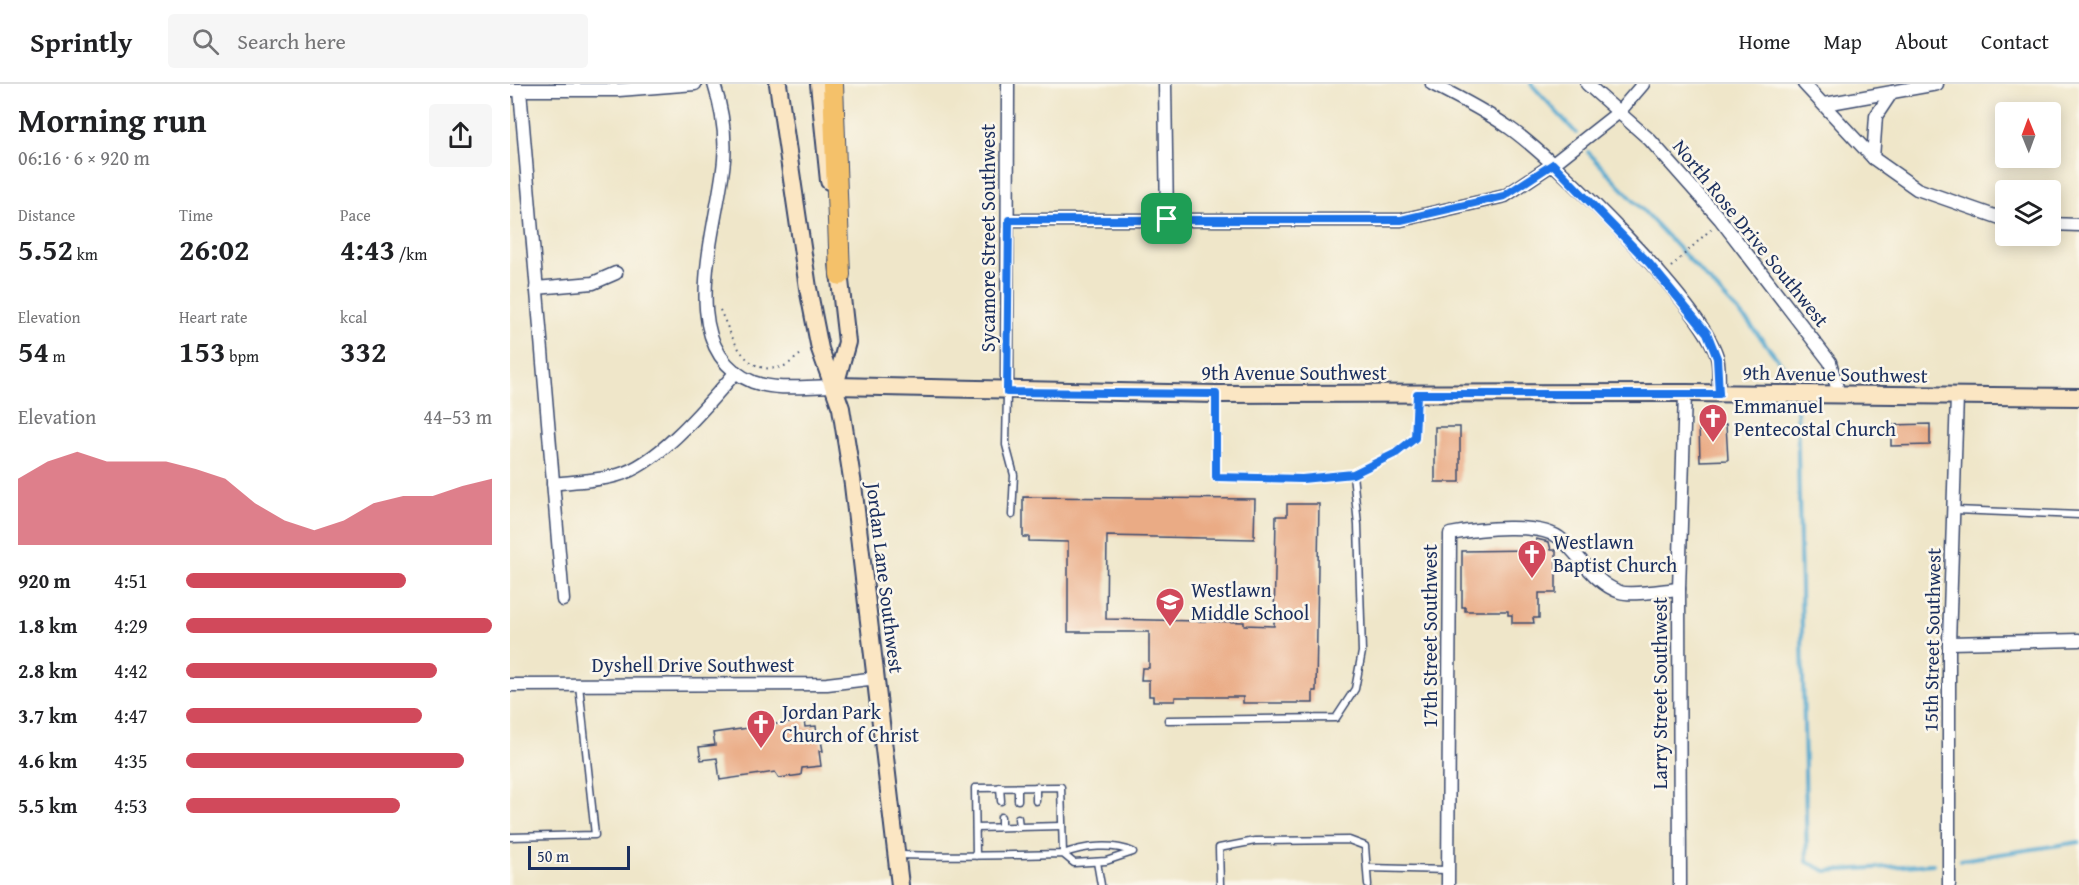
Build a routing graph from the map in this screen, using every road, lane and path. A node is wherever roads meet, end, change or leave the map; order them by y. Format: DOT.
graph roads {
  1 [pos="695,84"];
  2 [pos="714,84"];
  3 [pos="778,84"];
  4 [pos="819,84"];
  5 [pos="832,84"];
  6 [pos="1008,84"];
  7 [pos="1165,84"];
  8 [pos="1432,84"];
  9 [pos="1587,84"];
  10 [pos="1643,84"];
  11 [pos="1804,84"];
  12 [pos="1937,84"];
  13 [pos="515,90"];
  14 [pos="1892,92"];
  15 [pos="1825,104"];
  16 [pos="1619,112"];
  17 [pos="1873,158"];
  18 [pos="1553,164"];
  19 [pos="1995,216"];
  20 [pos="1167,219"];
  21 [pos="1720,219"];
  22 [pos="1009,220"];
  23 [pos="2061,224"];
  24 [pos="2079,225"];
  25 [pos="1678,261"];
  26 [pos="616,273"];
  27 [pos="840,275"];
  28 [pos="536,288"];
  29 [pos="717,304"];
  30 [pos="801,354"];
  31 [pos="736,372"];
  32 [pos="835,386"];
  33 [pos="1007,392"];
  34 [pos="1685,393"];
  35 [pos="1216,394"];
  36 [pos="1417,394"];
  37 [pos="1719,394"];
  38 [pos="1839,395"];
  39 [pos="1957,396"];
  40 [pos="2079,397"];
  41 [pos="1353,474"];
  42 [pos="553,484"];
  43 [pos="1955,510"];
  44 [pos="1012,515"];
  45 [pos="2079,515"];
  46 [pos="1679,589"];
  47 [pos="563,600"];
  48 [pos="2079,639"];
  49 [pos="1949,643"];
  50 [pos="877,678"];
  51 [pos="510,685"];
  52 [pos="579,685"];
  53 [pos="1168,720"];
  54 [pos="1000,787"];
  55 [pos="1036,787"];
  56 [pos="1017,788"];
  57 [pos="1018,800"];
  58 [pos="1001,801"];
  59 [pos="1036,801"];
  60 [pos="1001,817"];
  61 [pos="1018,818"];
  62 [pos="1036,818"];
  63 [pos="1036,826"];
  64 [pos="1062,826"];
  65 [pos="1001,827"];
  66 [pos="1019,827"];
  67 [pos="976,828"];
  68 [pos="510,837"];
  69 [pos="1063,854"];
  70 [pos="897,855"];
  71 [pos="976,856"];
  72 [pos="1097,862"];
  73 [pos="1368,867"];
  74 [pos="1448,870"];
  75 [pos="901,885"];
  76 [pos="1101,885"];
  77 [pos="1220,885"];
  78 [pos="1368,885"];
  79 [pos="1448,885"];
  80 [pos="1680,885"];
  81 [pos="1949,885"];
  1 -- 13 [label="street"];
  2 -- 31 [label="street"];
  3 -- 32 [label="street, Jordan Lane Southwest"];
  4 -- 27 [label="street, Jordan Lane Southwest"];
  5 -- 27 [label="main road"];
  6 -- 22 [label="street, Sycamore Street Southwest"];
  7 -- 20 [label="street"];
  8 -- 18 [label="street"];
  9 -- 16 [label="street, North Rose Drive Southwest"];
  10 -- 16 [label="street"];
  11 -- 15 [label="street"];
  12 -- 14 [label="street"];
  13 -- 28 [label="street"];
  14 -- 15 [label="street"];
  14 -- 17 [label="street"];
  15 -- 17 [label="street"];
  16 -- 18 [label="street"];
  16 -- 21 [label="street, North Rose Drive Southwest"];
  17 -- 19 [label="street"];
  18 -- 20 [label="street"];
  18 -- 37 [label="street"];
  20 -- 22 [label="street"];
  21 -- 25 [label="path"];
  21 -- 38 [label="street, North Rose Drive Southwest"];
  22 -- 33 [label="street, Sycamore Street Southwest"];
  23 -- 24 [label="street"];
  26 -- 28 [label="street"];
  27 -- 32 [label="street, Jordan Lane Southwest"];
  28 -- 42 [label="street"];
  29 -- 30 [label="path"];
  31 -- 32 [label="street, 9th Avenue Southwest"];
  31 -- 42 [label="street"];
  32 -- 33 [label="street, 9th Avenue Southwest"];
  32 -- 50 [label="street, Jordan Lane Southwest"];
  33 -- 35 [label="street, 9th Avenue Southwest"];
  33 -- 44 [label="lane"];
  34 -- 36 [label="street, 9th Avenue Southwest"];
  34 -- 37 [label="street, 9th Avenue Southwest"];
  34 -- 46 [label="street, Larry Street Southwest"];
  35 -- 36 [label="street, 9th Avenue Southwest"];
  35 -- 41 [label="lane"];
  36 -- 41 [label="lane"];
  37 -- 38 [label="street, 9th Avenue Southwest"];
  38 -- 39 [label="street, 9th Avenue Southwest"];
  39 -- 40 [label="street, 9th Avenue Southwest"];
  39 -- 43 [label="street, 15th Street Southwest"];
  41 -- 53 [label="lane"];
  42 -- 47 [label="street"];
  43 -- 45 [label="lane"];
  43 -- 49 [label="street, 15th Street Southwest"];
  46 -- 74 [label="street, 17th Street Southwest"];
  46 -- 80 [label="street, Larry Street Southwest"];
  48 -- 49 [label="street"];
  49 -- 81 [label="street, 15th Street Southwest"];
  50 -- 52 [label="street, Dyshell Drive Southwest"];
  50 -- 70 [label="street, Jordan Lane Southwest"];
  51 -- 52 [label="street, Dyshell Drive Southwest"];
  52 -- 68 [label="lane"];
  54 -- 56 [label="lane"];
  54 -- 58 [label="lane"];
  54 -- 67 [label="lane"];
  55 -- 56 [label="lane"];
  55 -- 59 [label="lane"];
  55 -- 64 [label="lane"];
  56 -- 57 [label="lane"];
  60 -- 65 [label="lane"];
  61 -- 66 [label="lane"];
  62 -- 63 [label="lane"];
  63 -- 64 [label="lane"];
  63 -- 66 [label="lane"];
  64 -- 69 [label="lane"];
  65 -- 66 [label="lane"];
  65 -- 67 [label="lane"];
  67 -- 71 [label="lane"];
  69 -- 71 [label="lane"];
  69 -- 72 [label="lane"];
  69 -- 72 [label="lane"];
  70 -- 71 [label="lane"];
  70 -- 75 [label="street, Jordan Lane Southwest"];
  72 -- 76 [label="lane"];
  73 -- 74 [label="lane"];
  73 -- 77 [label="lane"];
  73 -- 78 [label="lane"];
  74 -- 79 [label="street, 17th Street Southwest"];
}
